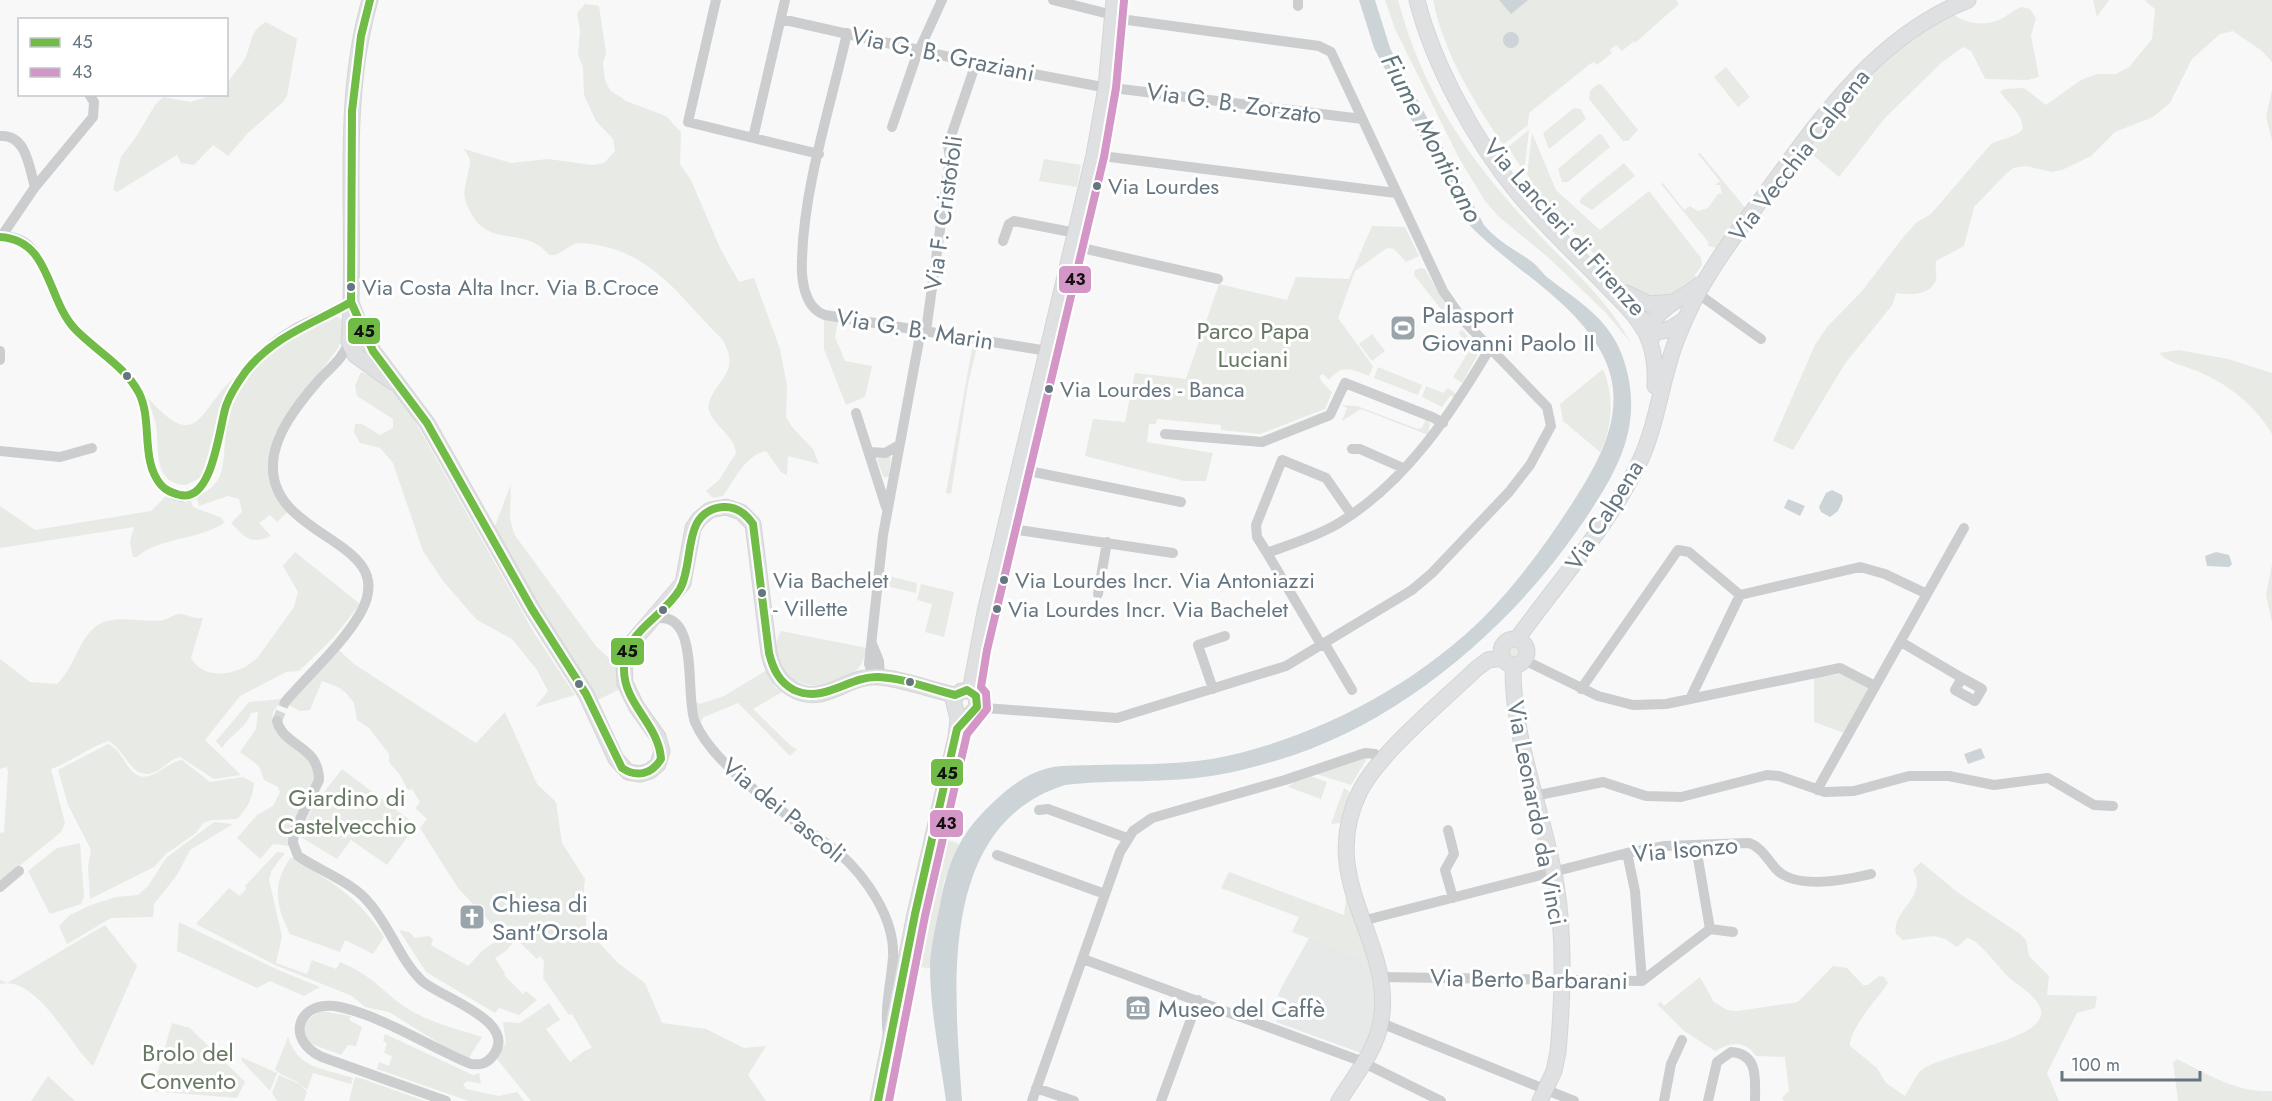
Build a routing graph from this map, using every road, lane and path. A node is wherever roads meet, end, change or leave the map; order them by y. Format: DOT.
graph roads {
  1 [pos="370,0"];
  2 [pos="716,0"];
  3 [pos="785,0"];
  4 [pos="942,0"];
  5 [pos="1053,0"];
  6 [pos="1417,0"];
  7 [pos="1968,0"];
  8 [pos="1114,11"];
  9 [pos="781,19"];
  10 [pos="847,33"];
  11 [pos="919,50"];
  12 [pos="976,63"];
  13 [pos="1106,87"];
  14 [pos="90,96"];
  15 [pos="1468,118"];
  16 [pos="1362,119"];
  17 [pos="892,127"];
  18 [pos="0,136"];
  19 [pos="753,138"];
  20 [pos="819,154"];
  21 [pos="1094,155"];
  22 [pos="35,187"];
  23 [pos="1396,193"];
  24 [pos="0,237"];
  25 [pos="1074,240"];
  26 [pos="1003,241"];
  27 [pos="1588,267"];
  28 [pos="1218,279"];
  29 [pos="1699,288"];
  30 [pos="1626,293"];
  31 [pos="351,302"];
  32 [pos="1674,302"];
  33 [pos="1684,320"];
  34 [pos="1654,329"];
  35 [pos="923,330"];
  36 [pos="1761,339"];
  37 [pos="349,342"];
  38 [pos="1490,348"];
  39 [pos="0,351"];
  40 [pos="1048,351"];
  41 [pos="370,357"];
  42 [pos="0,360"];
  43 [pos="334,365"];
  44 [pos="1660,374"];
  45 [pos="856,413"];
  46 [pos="1443,423"];
  47 [pos="1165,434"];
  48 [pos="899,445"];
  49 [pos="92,448"];
  50 [pos="1352,449"];
  51 [pos="0,451"];
  52 [pos="871,452"];
  53 [pos="1403,468"];
  54 [pos="1019,469"];
  55 [pos="1181,502"];
  56 [pos="887,510"];
  57 [pos="1351,514"];
  58 [pos="1005,528"];
  59 [pos="1964,528"];
  60 [pos="1107,542"];
  61 [pos="1173,553"];
  62 [pos="1268,553"];
  63 [pos="1098,594"];
  64 [pos="1928,594"];
  65 [pos="1740,595"];
  66 [pos="652,619"];
  67 [pos="1225,636"];
  68 [pos="1901,642"];
  69 [pos="1323,645"];
  70 [pos="1516,654"];
  71 [pos="876,670"];
  72 [pos="1962,678"];
  73 [pos="1875,686"];
  74 [pos="1213,689"];
  75 [pos="1581,689"];
  76 [pos="1352,690"];
  77 [pos="1690,699"];
  78 [pos="285,702"];
  79 [pos="967,702"];
  80 [pos="277,721"];
  81 [pos="1380,763"];
  82 [pos="1817,790"];
  83 [pos="1534,796"];
  84 [pos="2113,806"];
  85 [pos="1039,810"];
  86 [pos="1448,830"];
  87 [pos="1127,838"];
  88 [pos="1696,847"];
  89 [pos="1627,853"];
  90 [pos="997,855"];
  91 [pos="19,871"];
  92 [pos="1553,872"];
  93 [pos="1871,874"];
  94 [pos="0,887"];
  95 [pos="1106,894"];
  96 [pos="1453,898"];
  97 [pos="1362,921"];
  98 [pos="1710,929"];
  99 [pos="1732,932"];
  100 [pos="1083,959"];
  101 [pos="1380,977"];
  102 [pos="1560,981"];
  103 [pos="1642,981"];
  104 [pos="1198,1000"];
  105 [pos="1381,1023"];
  106 [pos="1682,1040"];
  107 [pos="889,1047"];
  108 [pos="1363,1062"];
  109 [pos="1036,1088"];
  110 [pos="1543,1095"];
  111 [pos="446,1101"];
  112 [pos="878,1101"];
  113 [pos="1032,1101"];
  114 [pos="1074,1101"];
  115 [pos="1161,1101"];
  116 [pos="1339,1101"];
  117 [pos="1441,1101"];
  118 [pos="1574,1101"];
  119 [pos="1664,1101"];
  120 [pos="1708,1101"];
  121 [pos="1755,1101"];
  1 -- 31 [label="street"];
  2 -- 19 [label="street"];
  3 -- 9 [label="street"];
  4 -- 11 [label="street"];
  5 -- 8 [label="street"];
  6 -- 15 [label="street, Via Lancieri di Firenze"];
  7 -- 29 [label="street, Via Vecchia Calpena"];
  8 -- 13 [label="street"];
  8 -- 16 [label="street"];
  9 -- 10 [label="street, Via G. B. Graziani"];
  9 -- 19 [label="street"];
  10 -- 11 [label="street, Via G. B. Graziani"];
  10 -- 20 [label="street, Via G. B. Marin"];
  11 -- 12 [label="street, Via G. B. Graziani"];
  11 -- 17 [label="street"];
  12 -- 13 [label="street, Via G. B. Graziani"];
  12 -- 35 [label="street, Via F. Cristofoli"];
  13 -- 16 [label="street, Via G. B. Zorzato"];
  13 -- 21 [label="street"];
  14 -- 22 [label="street"];
  15 -- 27 [label="street, Via Lancieri di Firenze"];
  15 -- 30 [label="street, Via Lancieri di Firenze"];
  16 -- 23 [label="street"];
  18 -- 22 [label="street"];
  19 -- 20 [label="street"];
  20 -- 35 [label="street, Via G. B. Marin"];
  21 -- 23 [label="street"];
  21 -- 25 [label="street"];
  22 -- 24 [label="street"];
  23 -- 38 [label="street"];
  24 -- 31 [label="street"];
  25 -- 26 [label="street"];
  25 -- 28 [label="street"];
  25 -- 40 [label="street"];
  27 -- 34 [label="street"];
  27 -- 44 [label="street, Via Calpena"];
  29 -- 32 [label="street"];
  29 -- 33 [label="street"];
  29 -- 36 [label="street"];
  30 -- 32 [label="street"];
  30 -- 34 [label="street, Via Lancieri di Firenze"];
  31 -- 37 [label="street"];
  31 -- 41 [label="street"];
  32 -- 34 [label="street"];
  33 -- 34 [label="street"];
  33 -- 44 [label="street"];
  34 -- 44 [label="street"];
  35 -- 40 [label="street, Via G. B. Marin"];
  35 -- 48 [label="street, Via F. Cristofoli"];
  37 -- 41 [label="street"];
  37 -- 43 [label="street"];
  38 -- 46 [label="street"];
  38 -- 69 [label="street"];
  39 -- 42 [label="street"];
  40 -- 54 [label="street"];
  41 -- 43 [label="street"];
  41 -- 66 [label="street"];
  43 -- 78 [label="street"];
  44 -- 70 [label="street, Via Calpena"];
  45 -- 52 [label="street"];
  46 -- 47 [label="street"];
  46 -- 53 [label="street"];
  48 -- 52 [label="street"];
  48 -- 56 [label="street, Via F. Cristofoli"];
  49 -- 51 [label="street"];
  50 -- 53 [label="street"];
  52 -- 56 [label="street"];
  53 -- 57 [label="street"];
  54 -- 55 [label="street"];
  54 -- 58 [label="street"];
  56 -- 71 [label="street, Via F. Cristofoli"];
  57 -- 62 [label="street"];
  57 -- 62 [label="street"];
  58 -- 60 [label="street"];
  58 -- 79 [label="street"];
  59 -- 64 [label="street"];
  60 -- 61 [label="street"];
  60 -- 63 [label="street"];
  62 -- 69 [label="street"];
  64 -- 65 [label="street"];
  64 -- 68 [label="street"];
  65 -- 75 [label="street"];
  65 -- 77 [label="street"];
  66 -- 71 [label="street"];
  66 -- 107 [label="street, Via dei Pascoli"];
  67 -- 74 [label="street"];
  68 -- 72 [label="street"];
  68 -- 73 [label="street"];
  69 -- 74 [label="street"];
  69 -- 76 [label="street"];
  70 -- 75 [label="street"];
  70 -- 81 [label="street"];
  70 -- 83 [label="street, Via Leonardo da Vinci"];
  71 -- 79 [label="street"];
  73 -- 77 [label="street"];
  73 -- 82 [label="street"];
  74 -- 79 [label="street"];
  75 -- 77 [label="street"];
  79 -- 107 [label="street"];
  80 -- 111 [label="street"];
  81 -- 87 [label="street"];
  81 -- 97 [label="street"];
  82 -- 83 [label="street"];
  82 -- 84 [label="street"];
  83 -- 92 [label="street, Via Leonardo da Vinci"];
  85 -- 87 [label="street"];
  86 -- 96 [label="street"];
  87 -- 95 [label="street"];
  88 -- 89 [label="street, Via Isonzo"];
  88 -- 93 [label="street, Via Isonzo"];
  88 -- 98 [label="street"];
  89 -- 92 [label="street, Via Isonzo"];
  89 -- 103 [label="street"];
  90 -- 95 [label="street"];
  91 -- 94 [label="street"];
  92 -- 96 [label="street, Via Isonzo"];
  92 -- 102 [label="street, Via Leonardo da Vinci"];
  95 -- 100 [label="street"];
  96 -- 97 [label="street, Via Isonzo"];
  97 -- 101 [label="street"];
  98 -- 99 [label="street"];
  98 -- 103 [label="street, Via Berto Barbarani"];
  100 -- 104 [label="street"];
  100 -- 109 [label="street"];
  101 -- 102 [label="street, Via Berto Barbarani"];
  101 -- 105 [label="street"];
  102 -- 103 [label="street, Via Berto Barbarani"];
  102 -- 110 [label="street, Via Leonardo da Vinci"];
  104 -- 108 [label="street"];
  104 -- 115 [label="street"];
  105 -- 108 [label="street"];
  105 -- 110 [label="street"];
  106 -- 119 [label="street"];
  107 -- 112 [label="street"];
  108 -- 116 [label="street"];
  108 -- 117 [label="street"];
  109 -- 113 [label="street"];
  109 -- 114 [label="street"];
  110 -- 118 [label="street"];
  120 -- 121 [label="street"];
}
